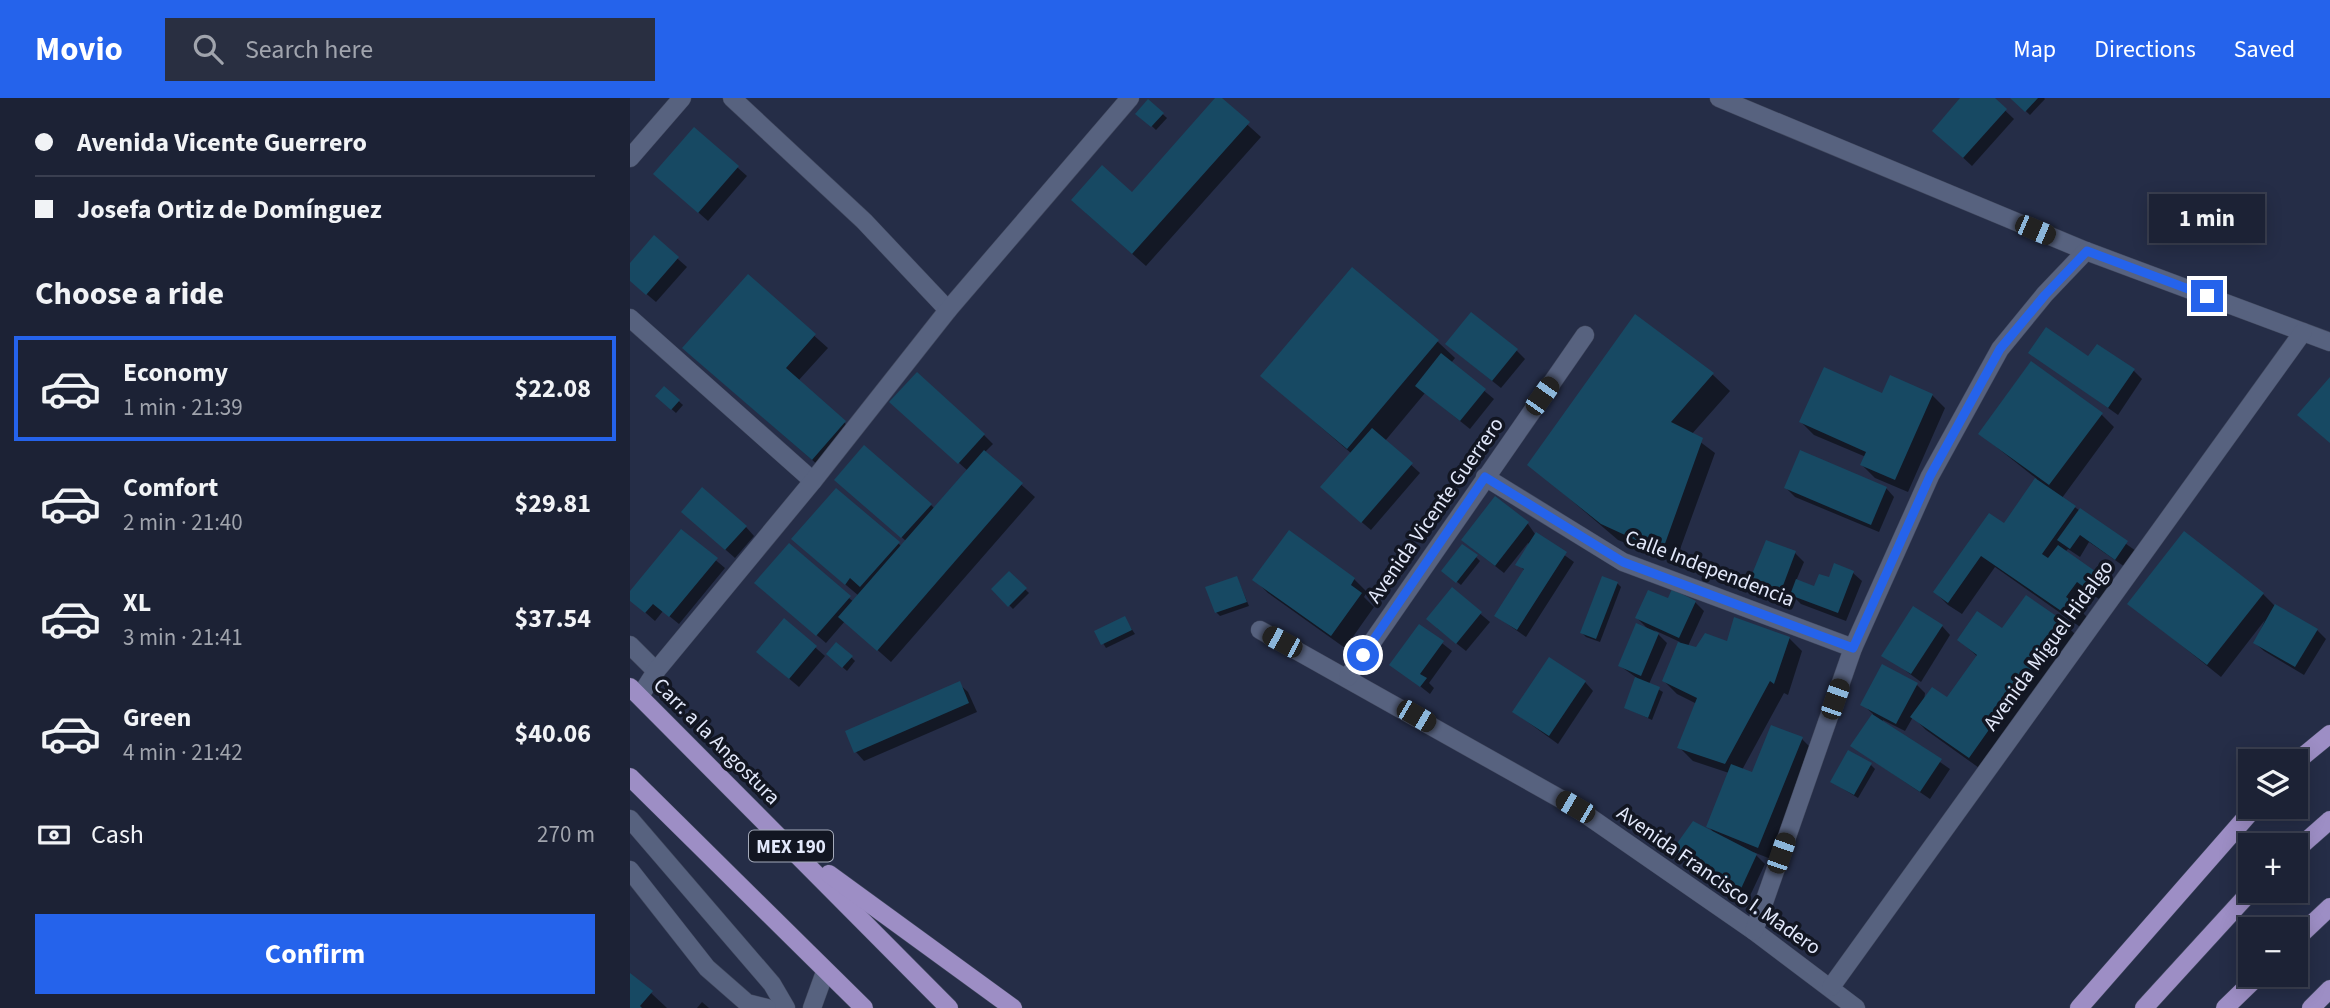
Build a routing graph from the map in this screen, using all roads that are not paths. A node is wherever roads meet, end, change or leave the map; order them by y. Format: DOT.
graph roads {
  1 [pos="682,98"];
  2 [pos="732,98"];
  3 [pos="1130,98"];
  4 [pos="1719,98"];
  5 [pos="630,158"];
  6 [pos="2087,251"];
  7 [pos="948,310"];
  8 [pos="630,318"];
  9 [pos="2303,332"];
  10 [pos="1585,335"];
  11 [pos="2330,342"];
  12 [pos="1485,477"];
  13 [pos="813,481"];
  14 [pos="1261,630"];
  15 [pos="630,645"];
  16 [pos="1853,648"];
  17 [pos="656,671"];
  18 [pos="1348,677"];
  19 [pos="635,691"];
  20 [pos="2330,734"];
  21 [pos="2308,752"];
  22 [pos="630,776"];
  23 [pos="630,819"];
  24 [pos="2244,819"];
  25 [pos="2330,820"];
  26 [pos="2308,839"];
  27 [pos="797,852"];
  28 [pos="630,870"];
  29 [pos="2240,903"];
  30 [pos="2330,907"];
  31 [pos="2308,928"];
  32 [pos="1754,930"];
  33 [pos="829,976"];
  34 [pos="1831,987"];
  35 [pos="2247,987"];
  36 [pos="2330,989"];
  37 [pos="767,1008"];
  38 [pos="786,1008"];
  39 [pos="812,1008"];
  40 [pos="848,1008"];
  41 [pos="864,1008"];
  42 [pos="948,1008"];
  43 [pos="1013,1008"];
  44 [pos="1856,1008"];
  45 [pos="2079,1008"];
  46 [pos="2144,1008"];
  47 [pos="2225,1008"];
  48 [pos="2311,1008"];
  1 -- 5 [label="street"];
  2 -- 7 [label="street"];
  3 -- 7 [label="street"];
  4 -- 6 [label="street"];
  6 -- 9 [label="street"];
  6 -- 16 [label="street"];
  7 -- 13 [label="street"];
  8 -- 13 [label="street"];
  9 -- 11 [label="street"];
  9 -- 34 [label="street, Avenida Miguel Hidalgo"];
  10 -- 12 [label="street, Avenida Vicente Guerrero"];
  12 -- 16 [label="street, Calle Independencia"];
  12 -- 18 [label="street, Avenida Vicente Guerrero"];
  13 -- 17 [label="street"];
  14 -- 18 [label="street, Avenida Francisco I. Madero"];
  15 -- 17 [label="street"];
  16 -- 32 [label="street"];
  17 -- 19 [label="street"];
  18 -- 32 [label="street, Avenida Francisco I. Madero"];
  19 -- 27 [label="main road, Carr. a la Angostura / MEX 190"];
  20 -- 21 [label="main road"];
  22 -- 33 [label="main road, MEX 190"];
  23 -- 38 [label="street"];
  24 -- 45 [label="main road"];
  25 -- 26 [label="main road"];
  27 -- 42 [label="main road, Carr. a la Angostura / MEX 190"];
  27 -- 43 [label="main road"];
  28 -- 37 [label="street"];
  29 -- 46 [label="main road"];
  30 -- 31 [label="main road"];
  32 -- 34 [label="street, Avenida Francisco I. Madero"];
  33 -- 39 [label="street"];
  33 -- 40 [label="main road"];
  33 -- 41 [label="main road, MEX 190"];
  34 -- 44 [label="street, Avenida Francisco I. Madero"];
  35 -- 47 [label="main road"];
  36 -- 48 [label="main road"];
}
